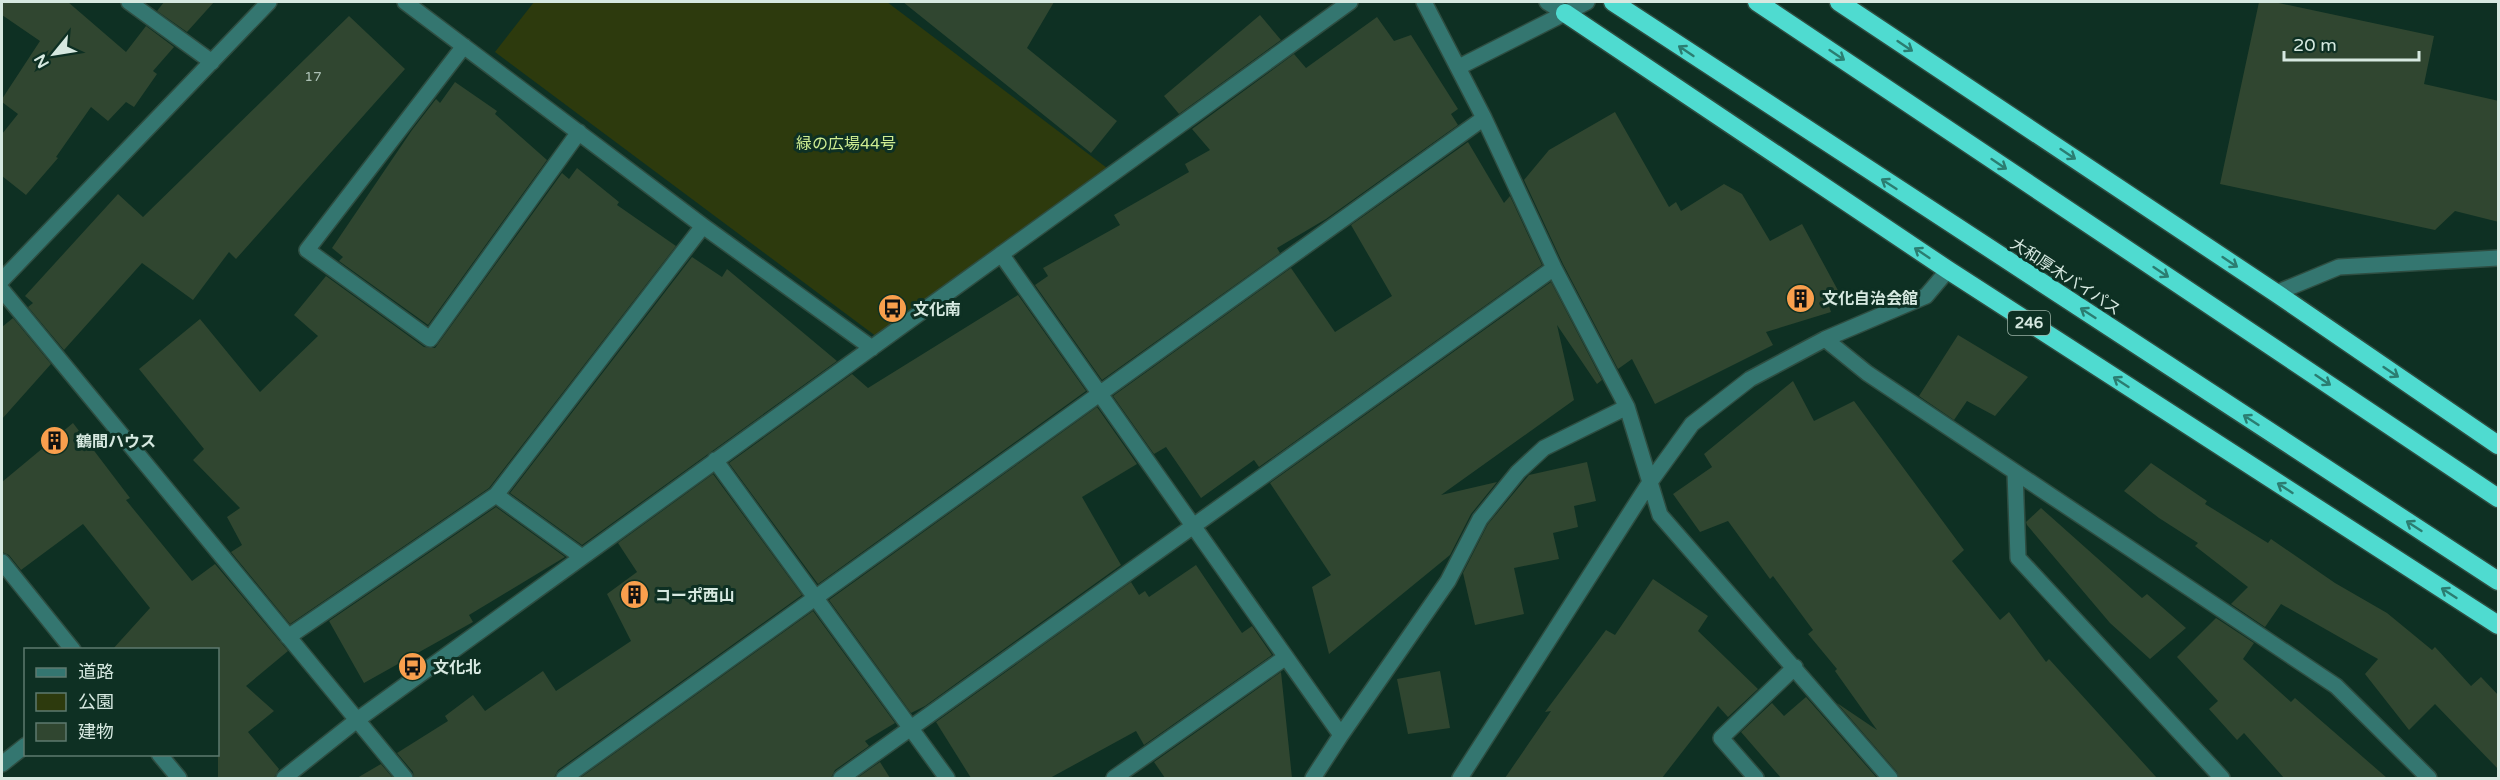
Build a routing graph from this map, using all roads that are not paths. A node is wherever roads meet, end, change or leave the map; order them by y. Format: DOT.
graph roads {
  1 [pos="129,2"];
  2 [pos="269,2"];
  3 [pos="405,2"];
  4 [pos="1350,2"];
  5 [pos="1424,2"];
  6 [pos="1546,2"];
  7 [pos="1613,2"];
  8 [pos="1757,2"];
  9 [pos="1839,2"];
  10 [pos="1577,7"];
  11 [pos="464,46"];
  12 [pos="212,62"];
  13 [pos="1459,68"];
  14 [pos="1484,118"];
  15 [pos="579,132"];
  16 [pos="703,226"];
  17 [pos="1001,254"];
  18 [pos="2499,258"];
  19 [pos="1554,268"];
  20 [pos="1948,270"];
  21 [pos="2,280"];
  22 [pos="2,290"];
  23 [pos="2276,293"];
  24 [pos="1825,339"];
  25 [pos="872,348"];
  26 [pos="1100,394"];
  27 [pos="1627,407"];
  28 [pos="2499,445"];
  29 [pos="716,460"];
  30 [pos="2015,472"];
  31 [pos="1650,482"];
  32 [pos="496,495"];
  33 [pos="2499,498"];
  34 [pos="1193,525"];
  35 [pos="582,557"];
  36 [pos="2,562"];
  37 [pos="2499,581"];
  38 [pos="816,598"];
  39 [pos="2499,625"];
  40 [pos="288,638"];
  41 [pos="71,648"];
  42 [pos="1286,657"];
  43 [pos="1795,667"];
  44 [pos="357,720"];
  45 [pos="910,728"];
  46 [pos="1341,735"];
  47 [pos="24,747"];
  48 [pos="161,756"];
  49 [pos="2,764"];
  50 [pos="179,778"];
  51 [pos="284,778"];
  52 [pos="405,778"];
  53 [pos="564,778"];
  54 [pos="841,778"];
  55 [pos="947,778"];
  56 [pos="1114,778"];
  57 [pos="1313,778"];
  58 [pos="1460,778"];
  59 [pos="1756,778"];
  60 [pos="1890,778"];
  61 [pos="2222,778"];
  62 [pos="2428,778"];
  1 -- 12 [label="street"];
  2 -- 12 [label="street"];
  3 -- 11 [label="street"];
  4 -- 17 [label="street"];
  5 -- 13 [label="street"];
  6 -- 10 [label="street"];
  37 -- 7 [label="highway, 大和厚木バイパス / 246, one-way"];
  8 -- 33 [label="highway, one-way"];
  9 -- 23 [label="highway, one-way"];
  10 -- 13 [label="street"];
  20 -- 10 [label="highway, 246, one-way"];
  11 -- 15 [label="street"];
  11 -- 15 [label="street"];
  12 -- 21 [label="street"];
  13 -- 14 [label="street"];
  14 -- 19 [label="street"];
  14 -- 26 [label="street"];
  15 -- 16 [label="street"];
  16 -- 25 [label="street"];
  16 -- 32 [label="street"];
  17 -- 25 [label="street"];
  17 -- 26 [label="street"];
  18 -- 23 [label="street"];
  19 -- 27 [label="street"];
  19 -- 34 [label="street"];
  20 -- 24 [label="street"];
  39 -- 20 [label="highway, 246, one-way"];
  22 -- 40 [label="street"];
  23 -- 28 [label="highway, one-way"];
  24 -- 30 [label="street"];
  24 -- 31 [label="street"];
  25 -- 29 [label="street"];
  26 -- 34 [label="street"];
  26 -- 38 [label="street"];
  27 -- 31 [label="street"];
  27 -- 46 [label="street"];
  29 -- 35 [label="street"];
  29 -- 38 [label="street"];
  30 -- 61 [label="street"];
  30 -- 62 [label="street"];
  31 -- 43 [label="street"];
  31 -- 58 [label="street"];
  32 -- 35 [label="street"];
  32 -- 40 [label="street"];
  34 -- 42 [label="street"];
  34 -- 45 [label="street"];
  35 -- 44 [label="street"];
  36 -- 41 [label="street"];
  38 -- 45 [label="street"];
  38 -- 53 [label="street"];
  40 -- 44 [label="street"];
  42 -- 46 [label="street"];
  42 -- 56 [label="street"];
  43 -- 59 [label="street"];
  43 -- 60 [label="street"];
  44 -- 51 [label="street"];
  44 -- 52 [label="street"];
  45 -- 54 [label="street"];
  45 -- 55 [label="street"];
  46 -- 57 [label="street"];
  47 -- 49 [label="street"];
  48 -- 50 [label="street"];
}
